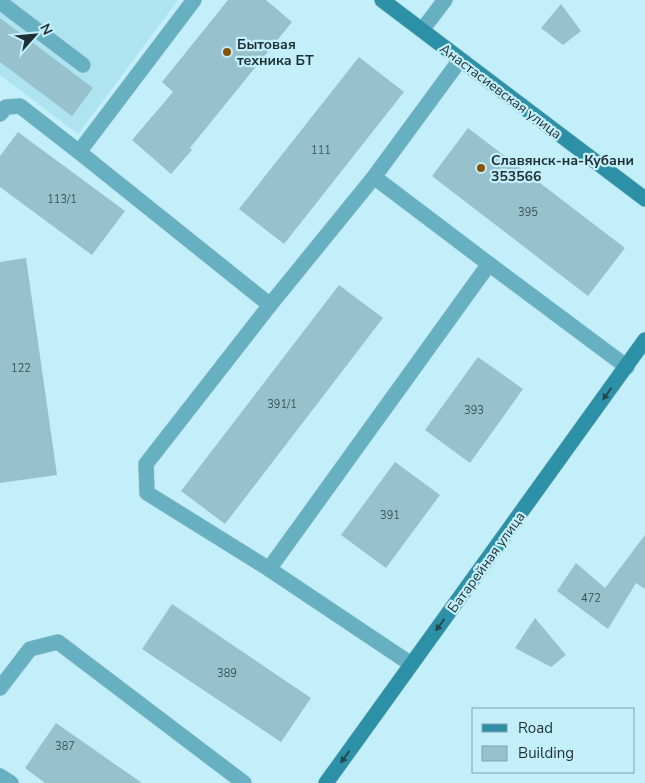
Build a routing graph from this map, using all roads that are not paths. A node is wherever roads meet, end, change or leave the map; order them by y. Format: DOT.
graph roads {
  1 [pos="194,0"];
  2 [pos="382,0"];
  3 [pos="445,0"];
  4 [pos="0,2"];
  5 [pos="422,30"];
  6 [pos="460,60"];
  7 [pos="83,65"];
  8 [pos="0,114"];
  9 [pos="79,152"];
  10 [pos="374,177"];
  11 [pos="645,199"];
  12 [pos="489,264"];
  13 [pos="270,305"];
  14 [pos="645,340"];
  15 [pos="627,367"];
  16 [pos="269,570"];
  17 [pos="411,664"];
  18 [pos="0,688"];
  19 [pos="0,776"];
  20 [pos="10,783"];
  21 [pos="244,783"];
  22 [pos="326,783"];
  1 -- 9 [label="street"];
  2 -- 5 [label="street, Анастасиевская улица"];
  3 -- 5 [label="street"];
  4 -- 7 [label="street"];
  5 -- 6 [label="street, Анастасиевская улица"];
  6 -- 10 [label="street"];
  6 -- 11 [label="street, Анастасиевская улица"];
  8 -- 9 [label="street"];
  9 -- 13 [label="street"];
  10 -- 12 [label="street"];
  10 -- 13 [label="street"];
  12 -- 15 [label="street"];
  12 -- 16 [label="street"];
  13 -- 16 [label="street"];
  14 -- 15 [label="street, Батарейная улица"];
  15 -- 17 [label="street, Батарейная улица, one-way"];
  16 -- 17 [label="street"];
  17 -- 22 [label="street, Батарейная улица, one-way"];
  18 -- 21 [label="street"];
  19 -- 20 [label="street"];
}
